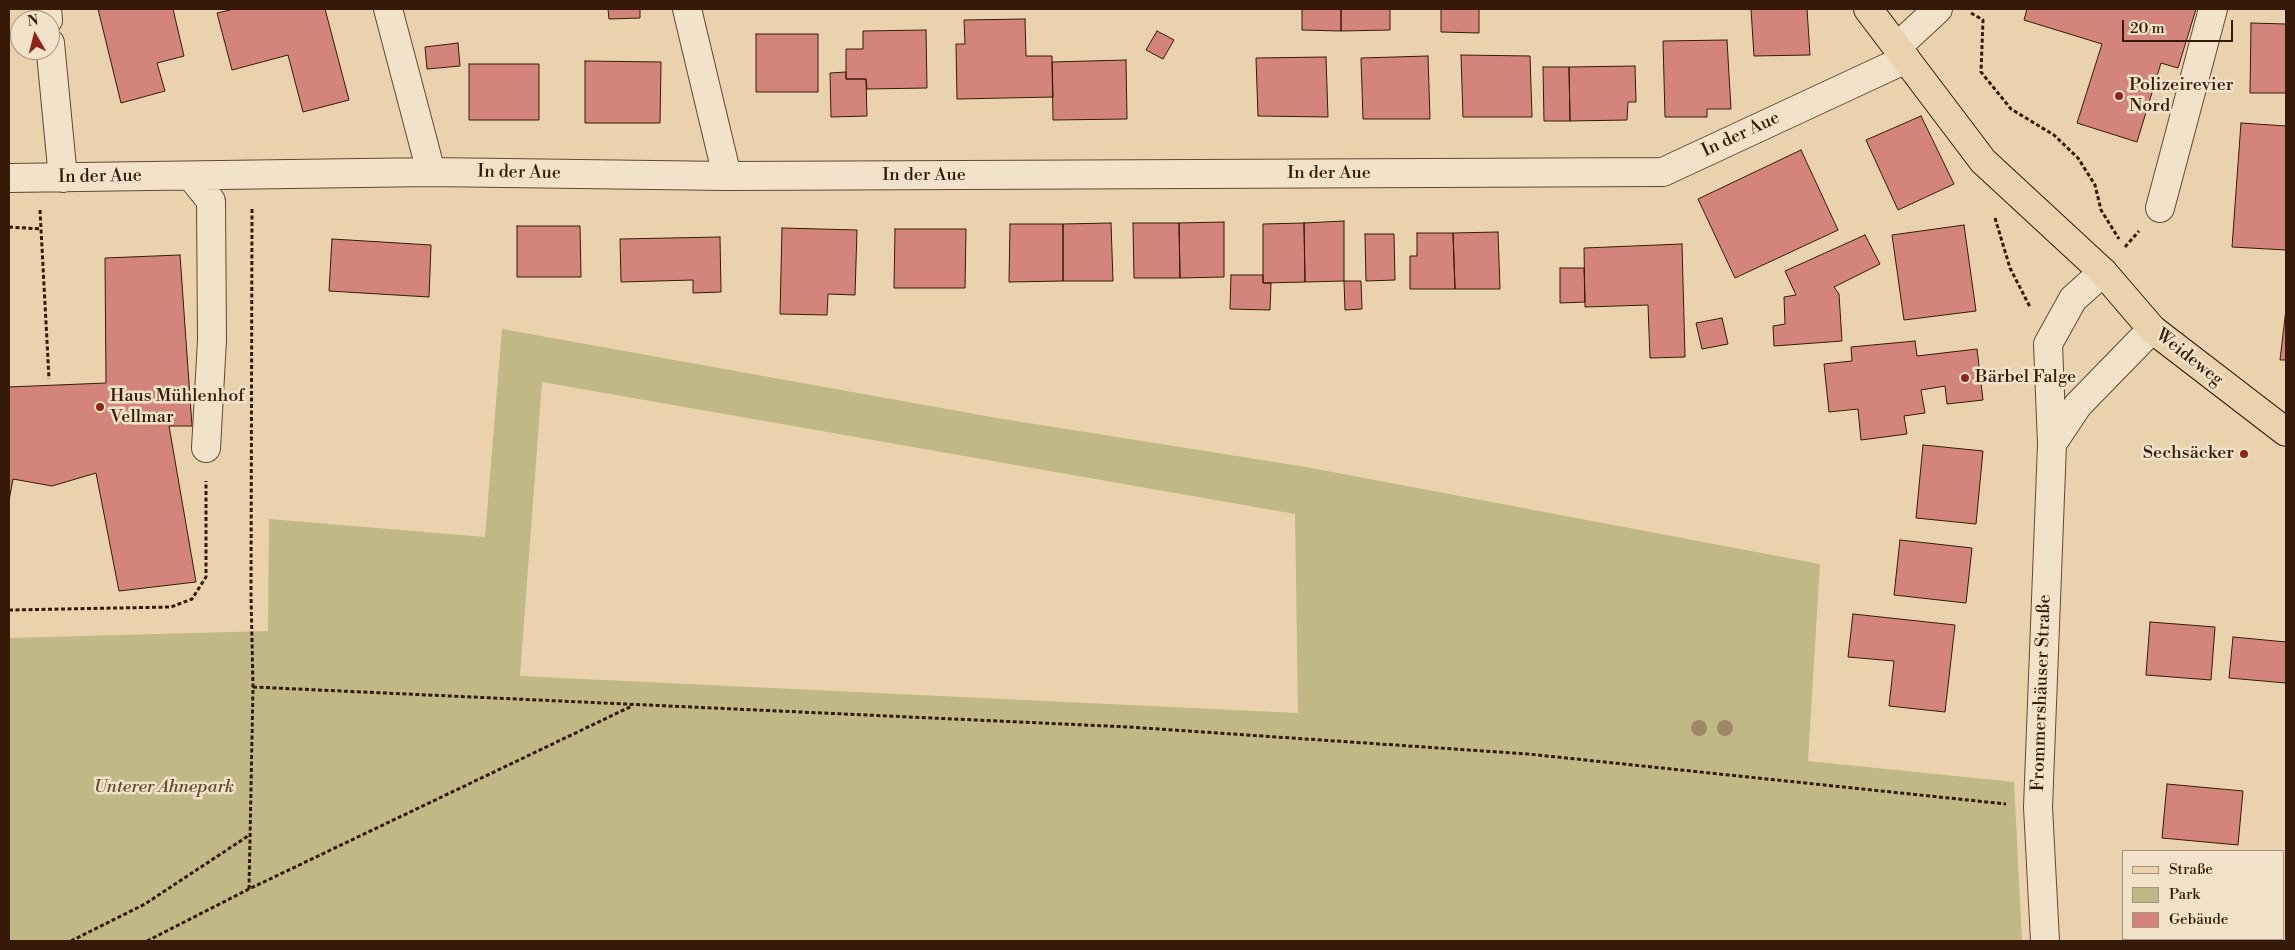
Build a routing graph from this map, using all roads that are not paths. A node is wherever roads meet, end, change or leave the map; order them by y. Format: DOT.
graph roads {
  1 [pos="388,9"];
  2 [pos="687,9"];
  3 [pos="1868,9"];
  4 [pos="1938,9"];
  5 [pos="2213,9"];
  6 [pos="1902,52"];
  7 [pos="52,60"];
  8 [pos="431,172"];
  9 [pos="191,176"];
  10 [pos="727,176"];
  11 [pos="9,178"];
  12 [pos="62,178"];
  13 [pos="2160,208"];
  14 [pos="2103,272"];
  15 [pos="2152,329"];
  16 [pos="2286,432"];
  17 [pos="2052,444"];
  18 [pos="206,448"];
  19 [pos="2045,941"];
  1 -- 8 [label="street"];
  2 -- 10 [label="street"];
  3 -- 6 [label="main road"];
  4 -- 6 [label="street, In der Aue"];
  5 -- 13 [label="street"];
  6 -- 10 [label="street, In der Aue"];
  6 -- 14 [label="main road"];
  7 -- 12 [label="street"];
  8 -- 9 [label="street, In der Aue"];
  8 -- 10 [label="street, In der Aue"];
  9 -- 12 [label="street, In der Aue"];
  9 -- 18 [label="street"];
  11 -- 12 [label="street, In der Aue"];
  14 -- 15 [label="main road, Weideweg"];
  14 -- 17 [label="street, Frommershäuser Straße"];
  15 -- 16 [label="main road, Weideweg"];
  15 -- 17 [label="street"];
  17 -- 19 [label="street, Frommershäuser Straße"];
}
